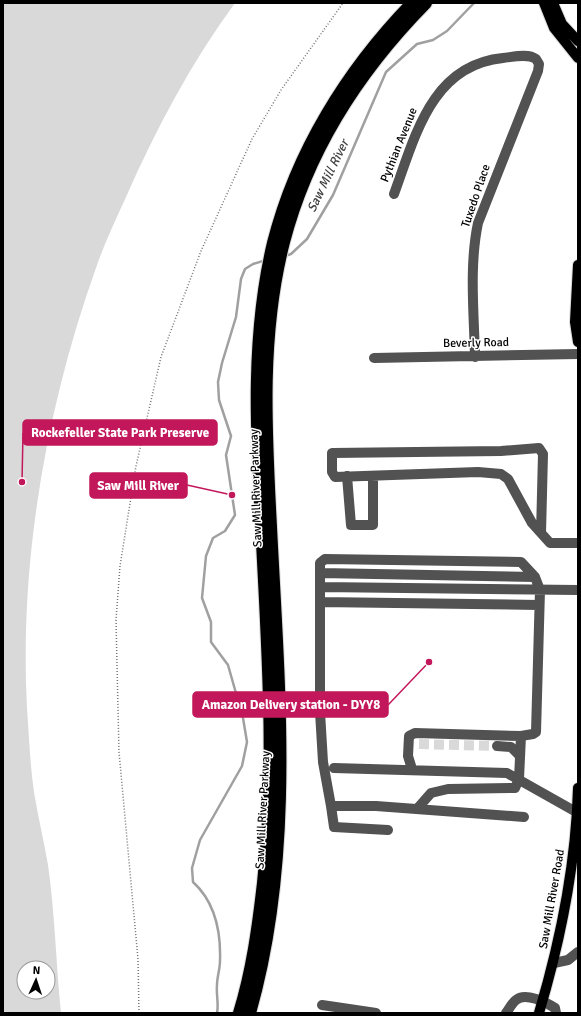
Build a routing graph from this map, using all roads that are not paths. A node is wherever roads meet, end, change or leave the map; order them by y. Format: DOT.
graph roads {
  1 [pos="412,3"];
  2 [pos="426,3"];
  3 [pos="544,3"];
  4 [pos="553,3"];
  5 [pos="578,41"];
  6 [pos="578,58"];
  7 [pos="526,97"];
  8 [pos="394,194"];
  9 [pos="578,265"];
  10 [pos="274,267"];
  11 [pos="578,342"];
  12 [pos="578,354"];
  13 [pos="475,356"];
  14 [pos="374,358"];
  15 [pos="348,476"];
  16 [pos="373,476"];
  17 [pos="541,533"];
  18 [pos="578,544"];
  19 [pos="320,568"];
  20 [pos="536,576"];
  21 [pos="321,587"];
  22 [pos="540,590"];
  23 [pos="578,590"];
  24 [pos="320,602"];
  25 [pos="539,605"];
  26 [pos="521,736"];
  27 [pos="497,746"];
  28 [pos="520,756"];
  29 [pos="334,768"];
  30 [pos="412,769"];
  31 [pos="519,779"];
  32 [pos="578,788"];
  33 [pos="331,806"];
  34 [pos="417,809"];
  35 [pos="577,813"];
  36 [pos="524,817"];
  37 [pos="388,830"];
  38 [pos="575,880"];
  39 [pos="578,952"];
  40 [pos="554,963"];
  41 [pos="542,1002"];
  42 [pos="322,1005"];
  43 [pos="239,1013"];
  44 [pos="250,1013"];
  45 [pos="376,1013"];
  46 [pos="506,1013"];
  47 [pos="539,1013"];
  48 [pos="556,1013"];
  1 -- 10 [label="highway, Saw Mill River Parkway"];
  2 -- 10 [label="highway, Saw Mill River Parkway"];
  3 -- 6 [label="main road"];
  4 -- 5 [label="main road"];
  7 -- 8 [label="street, Pythian Avenue"];
  7 -- 13 [label="street, Tuxedo Place"];
  9 -- 11 [label="main road"];
  10 -- 43 [label="highway, Saw Mill River Parkway"];
  10 -- 44 [label="highway, Saw Mill River Parkway"];
  12 -- 13 [label="street, Beverly Road"];
  13 -- 14 [label="street, Beverly Road"];
  15 -- 16 [label="street"];
  15 -- 16 [label="street"];
  15 -- 17 [label="street"];
  16 -- 17 [label="street"];
  17 -- 18 [label="street"];
  19 -- 20 [label="street"];
  19 -- 20 [label="street"];
  19 -- 21 [label="street"];
  20 -- 22 [label="street"];
  21 -- 22 [label="street"];
  21 -- 24 [label="street"];
  22 -- 23 [label="street"];
  22 -- 25 [label="street"];
  24 -- 25 [label="street"];
  24 -- 33 [label="street"];
  25 -- 26 [label="street"];
  26 -- 28 [label="street"];
  26 -- 30 [label="street"];
  27 -- 28 [label="street"];
  28 -- 31 [label="street"];
  29 -- 30 [label="street"];
  30 -- 31 [label="street"];
  31 -- 34 [label="street"];
  31 -- 35 [label="street"];
  32 -- 35 [label="main road, Saw Mill River Road"];
  33 -- 34 [label="street"];
  33 -- 37 [label="street"];
  34 -- 36 [label="street"];
  35 -- 38 [label="main road, Saw Mill River Road"];
  38 -- 40 [label="main road, Saw Mill River Road"];
  39 -- 40 [label="street"];
  40 -- 41 [label="main road, Saw Mill River Road"];
  41 -- 46 [label="street"];
  41 -- 47 [label="main road, Saw Mill River Road"];
  41 -- 48 [label="street"];
  42 -- 45 [label="street"];
}
